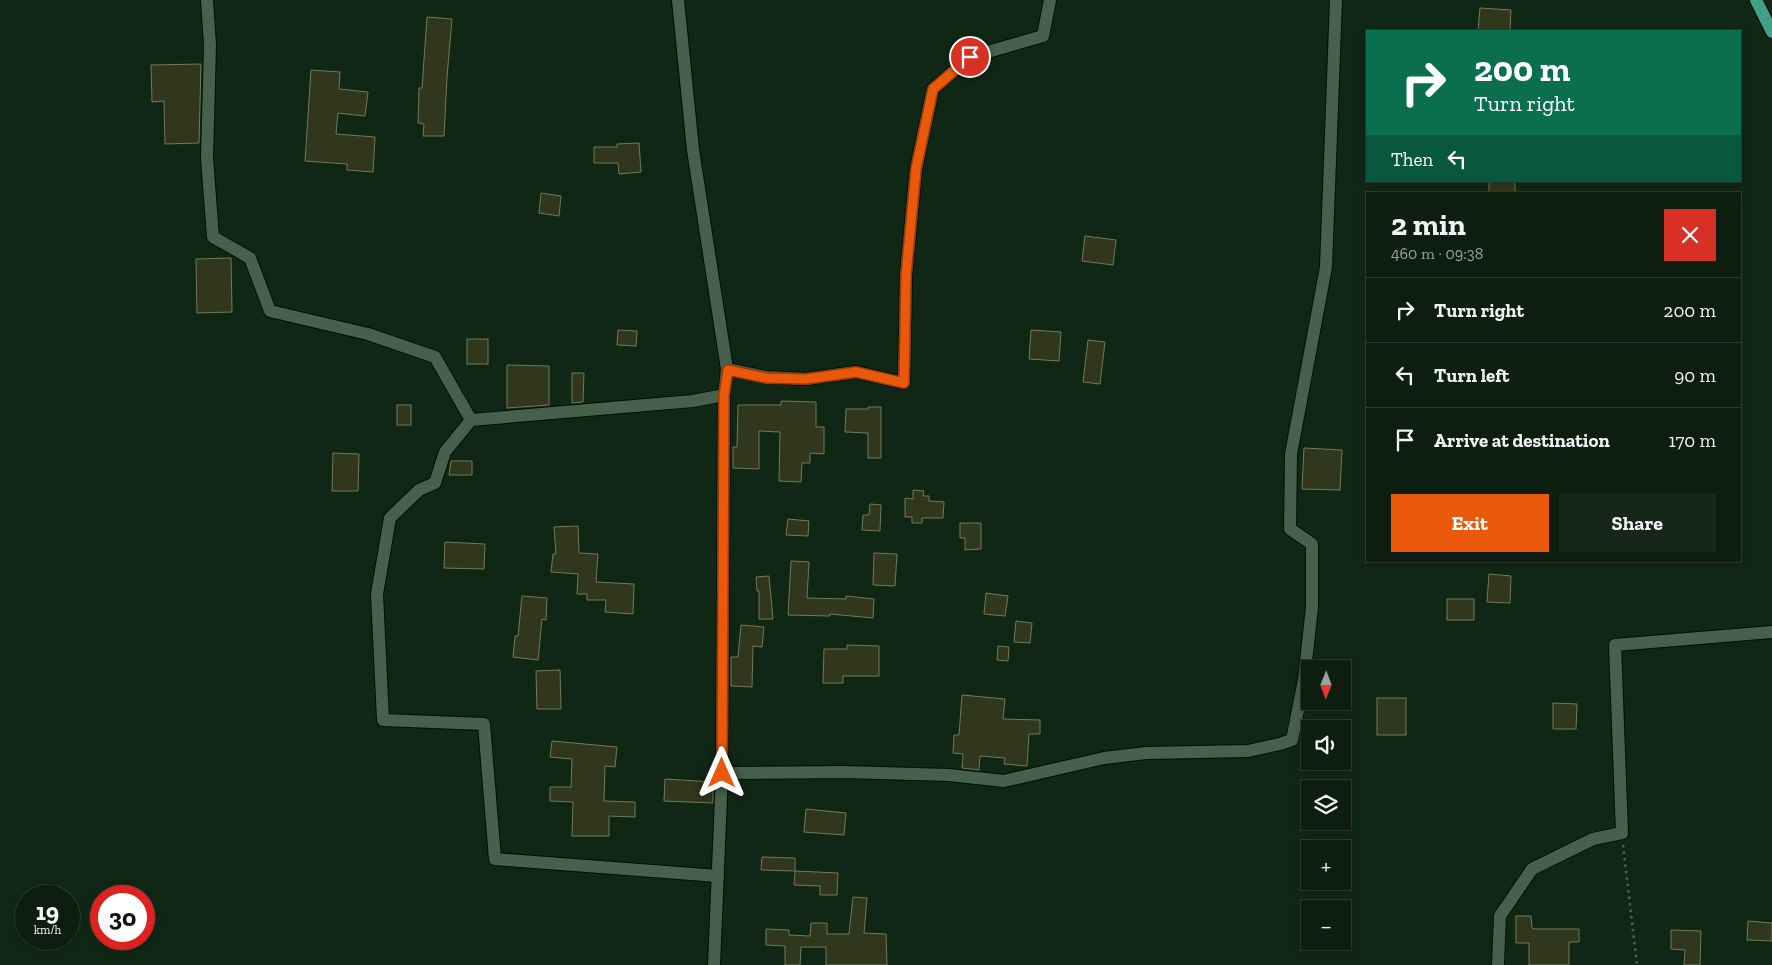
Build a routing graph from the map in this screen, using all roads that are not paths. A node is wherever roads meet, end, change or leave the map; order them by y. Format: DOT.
graph roads {
  1 [pos="207,0"];
  2 [pos="678,0"];
  3 [pos="1050,0"];
  4 [pos="1336,0"];
  5 [pos="1756,0"];
  6 [pos="1772,32"];
  7 [pos="728,370"];
  8 [pos="724,395"];
  9 [pos="471,420"];
  10 [pos="1772,632"];
  11 [pos="722,773"];
  12 [pos="718,876"];
  13 [pos="1498,964"];
  14 [pos="714,965"];
  1 -- 9 [label="street"];
  2 -- 7 [label="street"];
  3 -- 7 [label="street"];
  4 -- 11 [label="street"];
  5 -- 6 [label="main road"];
  7 -- 8 [label="street"];
  8 -- 9 [label="street"];
  8 -- 11 [label="street"];
  9 -- 12 [label="street"];
  10 -- 13 [label="street"];
  11 -- 12 [label="street"];
  12 -- 14 [label="street"];
}
